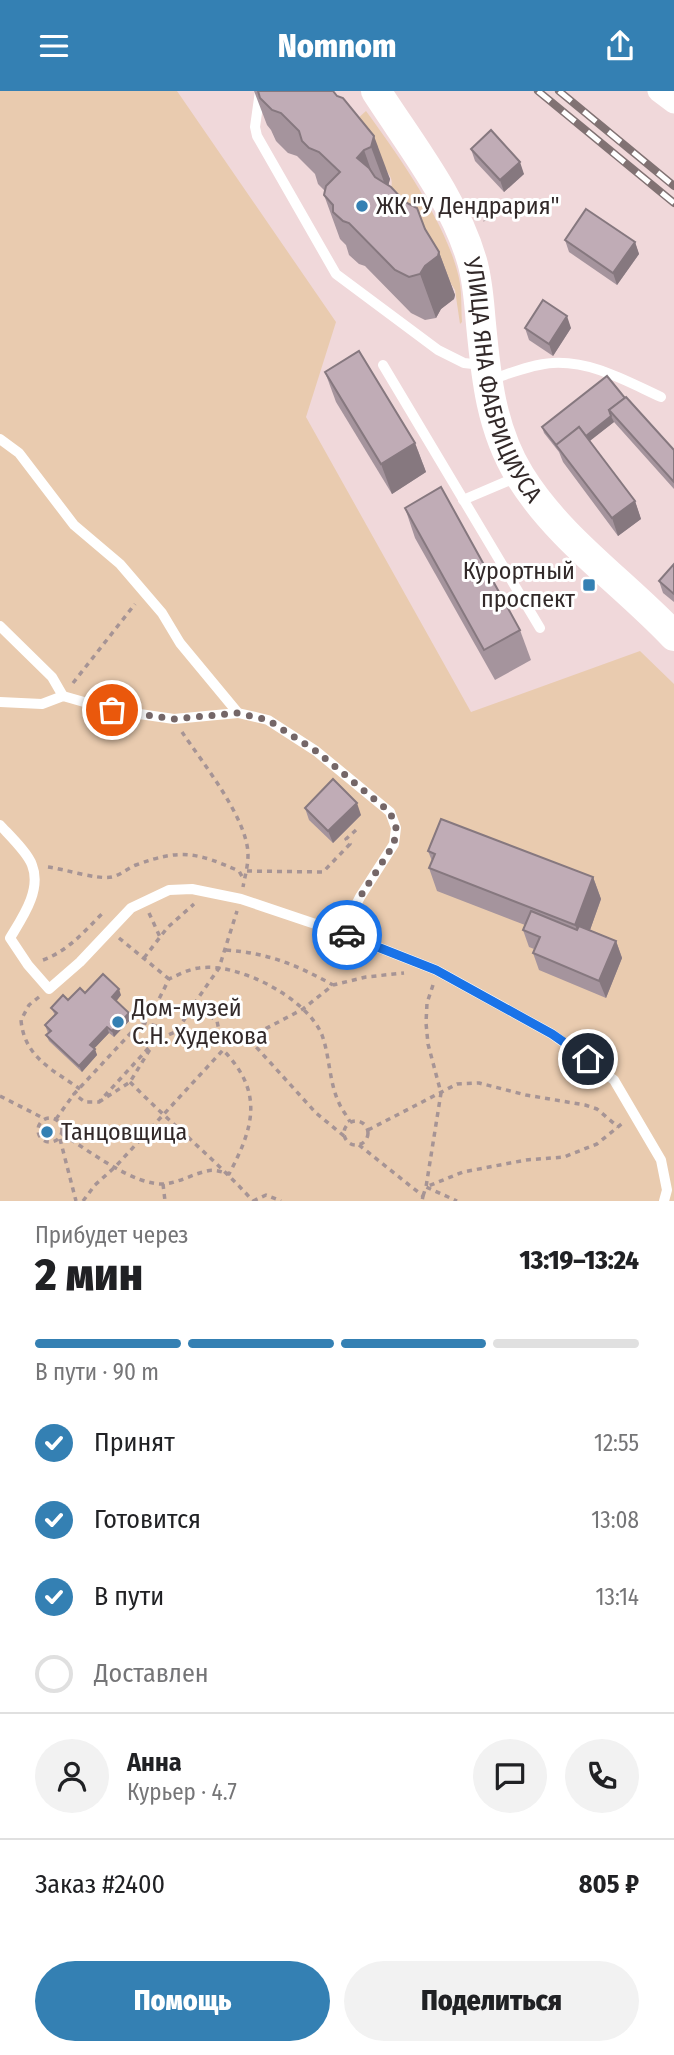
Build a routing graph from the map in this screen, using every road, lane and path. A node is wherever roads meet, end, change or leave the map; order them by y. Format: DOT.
graph roads {
  1 [pos="260,91"];
  2 [pos="376,91"];
  3 [pos="658,91"];
  4 [pos="674,103"];
  5 [pos="383,365"];
  6 [pos="486,373"];
  7 [pos="661,397"];
  8 [pos="0,439"];
  9 [pos="520,476"];
  10 [pos="463,500"];
  11 [pos="144,593"];
  12 [pos="0,626"];
  13 [pos="540,628"];
  14 [pos="674,636"];
  15 [pos="63,696"];
  16 [pos="0,702"];
  17 [pos="238,713"];
  18 [pos="174,719"];
  19 [pos="0,825"];
  20 [pos="356,830"];
  21 [pos="33,865"];
  22 [pos="247,871"];
  23 [pos="244,881"];
  24 [pos="207,893"];
  25 [pos="241,899"];
  26 [pos="143,902"];
  27 [pos="109,930"];
  28 [pos="342,933"];
  29 [pos="160,937"];
  30 [pos="226,950"];
  31 [pos="144,958"];
  32 [pos="219,968"];
  33 [pos="436,970"];
  34 [pos="169,979"];
  35 [pos="333,985"];
  36 [pos="49,989"];
  37 [pos="194,1004"];
  38 [pos="303,1009"];
  39 [pos="141,1022"];
  40 [pos="221,1032"];
  41 [pos="248,1038"];
  42 [pos="155,1041"];
  43 [pos="223,1050"];
  44 [pos="130,1082"];
  45 [pos="81,1089"];
  46 [pos="441,1093"];
  47 [pos="74,1094"];
  48 [pos="0,1096"];
  49 [pos="99,1102"];
  50 [pos="162,1115"];
  51 [pos="45,1119"];
  52 [pos="56,1119"];
  53 [pos="350,1122"];
  54 [pos="368,1130"];
  55 [pos="61,1136"];
  56 [pos="344,1136"];
  57 [pos="359,1145"];
  58 [pos="116,1167"];
  59 [pos="229,1174"];
  60 [pos="163,1184"];
  61 [pos="426,1187"];
  62 [pos="423,1198"];
  63 [pos="76,1201"];
  64 [pos="83,1201"];
  65 [pos="165,1201"];
  66 [pos="253,1201"];
  67 [pos="281,1201"];
  68 [pos="457,1201"];
  69 [pos="664,1201"];
  1 -- 6 [label="lane"];
  2 -- 6 [label="main road, УЛИЦА ЯНА ФАБРИЦИУСА"];
  3 -- 4 [label="street"];
  5 -- 10 [label="lane"];
  6 -- 7 [label="lane"];
  6 -- 9 [label="main road, УЛИЦА ЯНА ФАБРИЦИУСА"];
  8 -- 11 [label="lane"];
  9 -- 10 [label="lane"];
  9 -- 14 [label="main road, УЛИЦА ЯНА ФАБРИЦИУСА"];
  10 -- 13 [label="lane"];
  11 -- 15 [label="path"];
  11 -- 17 [label="lane"];
  12 -- 15 [label="lane"];
  15 -- 16 [label="lane"];
  15 -- 18 [label="lane"];
  17 -- 18 [label="lane"];
  17 -- 28 [label="lane"];
  18 -- 22 [label="path"];
  19 -- 21 [label="lane"];
  20 -- 22 [label="path"];
  21 -- 23 [label="path"];
  21 -- 36 [label="lane"];
  22 -- 23 [label="path"];
  23 -- 25 [label="path"];
  24 -- 25 [label="lane"];
  24 -- 26 [label="lane"];
  24 -- 29 [label="path"];
  25 -- 28 [label="lane"];
  25 -- 30 [label="path"];
  26 -- 27 [label="lane"];
  26 -- 29 [label="path"];
  27 -- 31 [label="path"];
  27 -- 36 [label="lane"];
  28 -- 33 [label="lane"];
  29 -- 31 [label="path"];
  30 -- 32 [label="path"];
  30 -- 35 [label="path"];
  31 -- 34 [label="path"];
  32 -- 34 [label="path"];
  32 -- 37 [label="path"];
  32 -- 38 [label="path"];
  33 -- 35 [label="path"];
  33 -- 46 [label="path"];
  33 -- 69 [label="lane"];
  34 -- 39 [label="path"];
  35 -- 38 [label="path"];
  36 -- 45 [label="path"];
  37 -- 40 [label="path"];
  37 -- 42 [label="path"];
  38 -- 41 [label="path"];
  38 -- 53 [label="path"];
  39 -- 42 [label="path"];
  39 -- 45 [label="path"];
  40 -- 41 [label="path"];
  40 -- 43 [label="path"];
  41 -- 56 [label="path"];
  42 -- 44 [label="path"];
  42 -- 49 [label="path"];
  43 -- 50 [label="path"];
  43 -- 59 [label="path"];
  44 -- 49 [label="path"];
  44 -- 50 [label="path"];
  45 -- 47 [label="path"];
  46 -- 54 [label="path"];
  46 -- 61 [label="path"];
  46 -- 61 [label="path"];
  47 -- 49 [label="path"];
  47 -- 52 [label="path"];
  48 -- 51 [label="path"];
  50 -- 58 [label="path"];
  50 -- 59 [label="path"];
  51 -- 52 [label="path"];
  51 -- 55 [label="path"];
  52 -- 55 [label="path"];
  53 -- 54 [label="path"];
  53 -- 56 [label="path"];
  54 -- 57 [label="path"];
  55 -- 58 [label="path"];
  55 -- 63 [label="path"];
  56 -- 57 [label="path"];
  57 -- 62 [label="path"];
  58 -- 60 [label="path"];
  58 -- 64 [label="path"];
  59 -- 60 [label="path"];
  59 -- 66 [label="path"];
  60 -- 65 [label="path"];
  61 -- 62 [label="path"];
  61 -- 68 [label="path"];
  66 -- 67 [label="path"];
}
